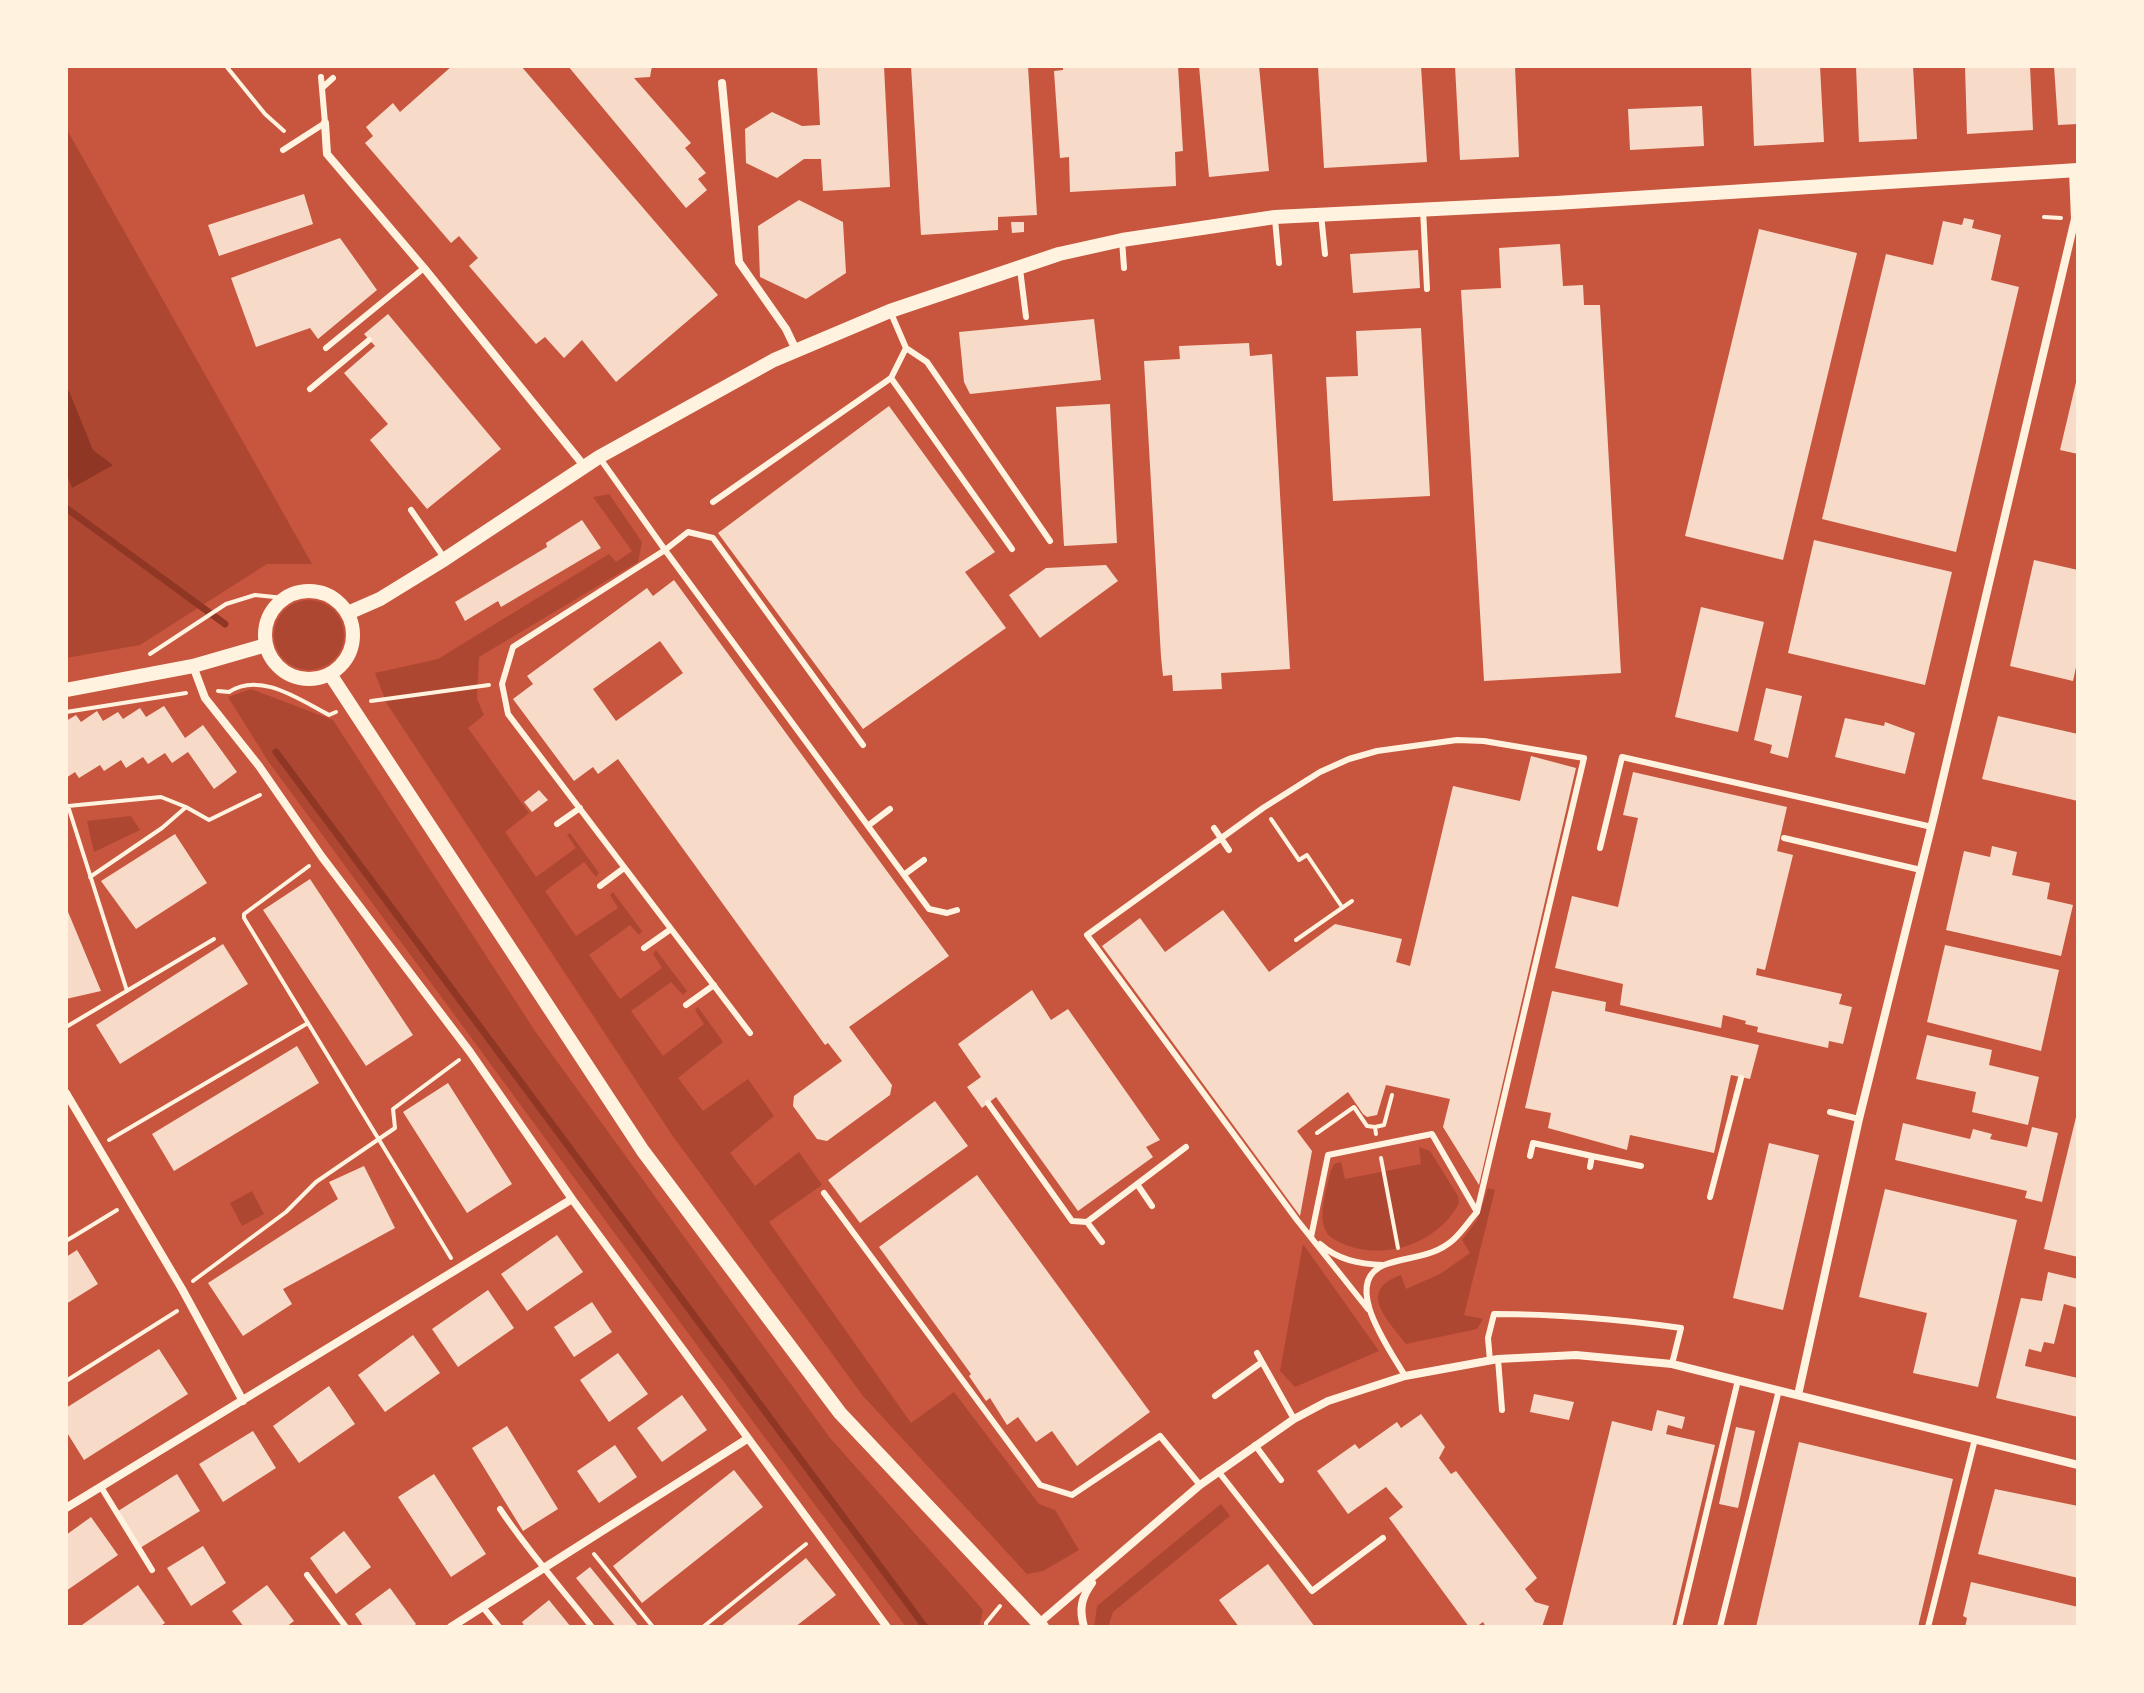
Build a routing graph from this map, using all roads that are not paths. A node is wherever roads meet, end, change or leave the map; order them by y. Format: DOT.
graph roads {
  1 [pos="321,77"];
  2 [pos="333,78"];
  3 [pos="722,83"];
  4 [pos="322,88"];
  5 [pos="325,123"];
  6 [pos="283,150"];
  7 [pos="2076,170"];
  8 [pos="1423,209"];
  9 [pos="1321,214"];
  10 [pos="1275,217"];
  11 [pos="1122,240"];
  12 [pos="1325,254"];
  13 [pos="1279,263"];
  14 [pos="1019,266"];
  15 [pos="424,268"];
  16 [pos="1124,268"];
  17 [pos="1427,289"];
  18 [pos="890,311"];
  19 [pos="1026,317"];
  20 [pos="369,340"];
  21 [pos="326,348"];
  22 [pos="906,348"];
  23 [pos="796,350"];
  24 [pos="891,378"];
  25 [pos="310,389"];
  26 [pos="599,457"];
  27 [pos="585,467"];
  28 [pos="713,502"];
  29 [pos="411,510"];
  30 [pos="1050,541"];
  31 [pos="1012,549"];
  32 [pos="665,550"];
  33 [pos="445,559"];
  34 [pos="348,613"];
  35 [pos="266,645"];
  36 [pos="193,666"];
  37 [pos="330,674"];
  38 [pos="66,690"];
  39 [pos="863,745"];
  40 [pos="580,808"];
  41 [pos="890,809"];
  42 [pos="557,824"];
  43 [pos="869,825"];
  44 [pos="1932,827"];
  45 [pos="1214,828"];
  46 [pos="1221,838"];
  47 [pos="1784,838"];
  48 [pos="1600,848"];
  49 [pos="1229,850"];
  50 [pos="924,860"];
  51 [pos="624,868"];
  52 [pos="1921,870"];
  53 [pos="905,874"];
  54 [pos="600,886"];
  55 [pos="957,910"];
  56 [pos="1899,911"];
  57 [pos="1910,913"];
  58 [pos="671,929"];
  59 [pos="644,948"];
  60 [pos="1885,967"];
  61 [pos="1896,970"];
  62 [pos="714,985"];
  63 [pos="686,1005"];
  64 [pos="750,1033"];
  65 [pos="1741,1078"];
  66 [pos="66,1093"];
  67 [pos="988,1103"];
  68 [pos="1830,1112"];
  69 [pos="1859,1119"];
  70 [pos="1186,1147"];
  71 [pos="1530,1156"];
  72 [pos="1592,1156"];
  73 [pos="1641,1166"];
  74 [pos="1590,1167"];
  75 [pos="1137,1184"];
  76 [pos="824,1193"];
  77 [pos="1710,1197"];
  78 [pos="572,1199"];
  79 [pos="1152,1206"];
  80 [pos="1477,1212"];
  81 [pos="1087,1222"];
  82 [pos="1309,1235"];
  83 [pos="1102,1242"];
  84 [pos="1383,1265"];
  85 [pos="1368,1309"];
  86 [pos="1257,1353"];
  87 [pos="1494,1360"];
  88 [pos="1262,1362"];
  89 [pos="1672,1364"];
  90 [pos="1405,1376"];
  91 [pos="1738,1380"];
  92 [pos="1779,1390"];
  93 [pos="1798,1395"];
  94 [pos="1215,1396"];
  95 [pos="243,1401"];
  96 [pos="1502,1410"];
  97 [pos="1294,1419"];
  98 [pos="747,1439"];
  99 [pos="1975,1439"];
  100 [pos="1255,1445"];
  101 [pos="2078,1465"];
  102 [pos="1218,1471"];
  103 [pos="1281,1480"];
  104 [pos="1200,1485"];
  105 [pos="101,1487"];
  106 [pos="66,1508"];
  107 [pos="500,1509"];
  108 [pos="1383,1538"];
  109 [pos="545,1568"];
  110 [pos="152,1570"];
  111 [pos="1099,1573"];
  112 [pos="307,1575"];
  113 [pos="482,1606"];
  114 [pos="1040,1625"];
  115 [pos="346,1627"];
  116 [pos="451,1627"];
  117 [pos="499,1627"];
  118 [pos="592,1627"];
  119 [pos="887,1627"];
  120 [pos="1084,1627"];
  121 [pos="1679,1627"];
  122 [pos="1720,1627"];
  123 [pos="1928,1627"];
  1 -- 4 [label="lane"];
  2 -- 4 [label="lane"];
  3 -- 23 [label="street"];
  4 -- 5 [label="lane"];
  5 -- 6 [label="lane"];
  5 -- 15 [label="street"];
  7 -- 8 [label="street"];
  7 -- 44 [label="street"];
  8 -- 9 [label="street"];
  8 -- 17 [label="lane"];
  9 -- 10 [label="street"];
  9 -- 12 [label="lane"];
  10 -- 11 [label="street"];
  10 -- 13 [label="lane"];
  11 -- 14 [label="street"];
  11 -- 16 [label="lane"];
  14 -- 18 [label="street"];
  14 -- 19 [label="lane"];
  15 -- 21 [label="lane"];
  15 -- 27 [label="street"];
  18 -- 22 [label="lane"];
  18 -- 23 [label="street"];
  20 -- 25 [label="lane"];
  22 -- 24 [label="lane"];
  22 -- 30 [label="lane"];
  23 -- 26 [label="street"];
  24 -- 28 [label="lane"];
  24 -- 31 [label="lane"];
  26 -- 27 [label="street"];
  26 -- 32 [label="lane"];
  27 -- 33 [label="street"];
  29 -- 33 [label="lane"];
  32 -- 39 [label="lane"];
  32 -- 40 [label="lane"];
  32 -- 43 [label="lane"];
  33 -- 34 [label="street"];
  34 -- 35 [label="street"];
  34 -- 37 [label="street"];
  35 -- 36 [label="street"];
  35 -- 37 [label="street"];
  36 -- 38 [label="street"];
  36 -- 78 [label="street"];
  37 -- 114 [label="street"];
  40 -- 42 [label="lane"];
  40 -- 51 [label="lane"];
  41 -- 43 [label="lane"];
  43 -- 53 [label="lane"];
  44 -- 48 [label="lane"];
  44 -- 52 [label="street"];
  45 -- 46 [label="lane"];
  46 -- 49 [label="lane"];
  46 -- 80 [label="lane"];
  46 -- 82 [label="lane"];
  47 -- 52 [label="lane"];
  50 -- 53 [label="lane"];
  51 -- 54 [label="lane"];
  51 -- 58 [label="lane"];
  52 -- 57 [label="street"];
  53 -- 55 [label="lane"];
  56 -- 57 [label="lane"];
  57 -- 61 [label="street"];
  58 -- 59 [label="lane"];
  58 -- 62 [label="lane"];
  60 -- 61 [label="lane"];
  61 -- 69 [label="street"];
  62 -- 63 [label="lane"];
  62 -- 64 [label="lane"];
  65 -- 77 [label="lane"];
  66 -- 95 [label="street"];
  67 -- 81 [label="lane"];
  68 -- 69 [label="lane"];
  69 -- 93 [label="street"];
  70 -- 75 [label="lane"];
  71 -- 72 [label="lane"];
  72 -- 73 [label="lane"];
  72 -- 74 [label="lane"];
  75 -- 79 [label="lane"];
  75 -- 81 [label="lane"];
  76 -- 104 [label="lane"];
  78 -- 95 [label="street"];
  78 -- 98 [label="street"];
  80 -- 82 [label="lane"];
  80 -- 84 [label="lane"];
  81 -- 83 [label="lane"];
  82 -- 84 [label="lane"];
  82 -- 85 [label="lane"];
  84 -- 85 [label="lane"];
  85 -- 90 [label="lane"];
  86 -- 88 [label="lane"];
  87 -- 89 [label="street"];
  87 -- 89 [label="lane"];
  87 -- 90 [label="street"];
  87 -- 96 [label="lane"];
  88 -- 94 [label="lane"];
  88 -- 97 [label="lane"];
  89 -- 91 [label="street"];
  90 -- 97 [label="street"];
  91 -- 92 [label="street"];
  91 -- 121 [label="lane"];
  92 -- 93 [label="street"];
  92 -- 122 [label="lane"];
  93 -- 99 [label="street"];
  95 -- 105 [label="street"];
  97 -- 100 [label="street"];
  98 -- 109 [label="street"];
  98 -- 119 [label="street"];
  99 -- 101 [label="street"];
  99 -- 123 [label="lane"];
  100 -- 102 [label="street"];
  100 -- 103 [label="lane"];
  102 -- 104 [label="street"];
  102 -- 108 [label="lane"];
  104 -- 111 [label="street"];
  105 -- 106 [label="street"];
  105 -- 110 [label="lane"];
  107 -- 109 [label="lane"];
  109 -- 113 [label="street"];
  109 -- 118 [label="lane"];
  111 -- 114 [label="street"];
  111 -- 120 [label="street"];
  112 -- 115 [label="lane"];
  113 -- 116 [label="street"];
  113 -- 117 [label="lane"];
}
